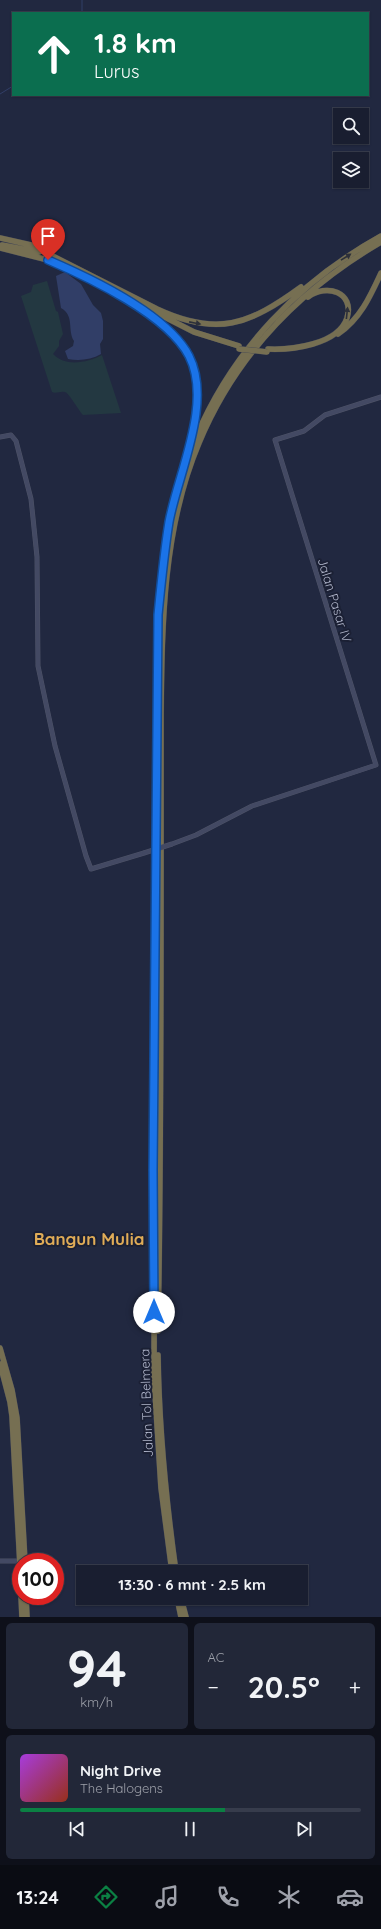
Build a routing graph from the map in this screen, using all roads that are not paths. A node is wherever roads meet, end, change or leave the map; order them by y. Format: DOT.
graph roads {
  1 [pos="381,236"];
  2 [pos="0,238"];
  3 [pos="381,242"];
  4 [pos="0,244"];
  5 [pos="0,248"];
  6 [pos="59,259"];
  7 [pos="332,266"];
  8 [pos="381,274"];
  9 [pos="96,278"];
  10 [pos="103,286"];
  11 [pos="284,315"];
  12 [pos="239,347"];
  13 [pos="268,351"];
  14 [pos="381,397"];
  15 [pos="0,437"];
  16 [pos="178,484"];
  17 [pos="0,1348"];
  18 [pos="0,1364"];
  19 [pos="156,1380"];
  20 [pos="17,1463"];
  21 [pos="22,1553"];
  22 [pos="0,1561"];
  23 [pos="12,1561"];
  24 [pos="171,1565"];
  25 [pos="175,1565"];
  26 [pos="21,1605"];
  27 [pos="26,1605"];
  28 [pos="178,1605"];
  29 [pos="183,1605"];
  30 [pos="22,1617"];
  31 [pos="27,1617"];
  32 [pos="181,1617"];
  33 [pos="186,1617"];
  7 -- 1 [label="highway, Jalan Tol Belmera, one-way"];
  2 -- 6 [label="highway"];
  3 -- 11 [label="highway, Jalan Tol Belmera"];
  4 -- 6 [label="highway"];
  5 -- 10 [label="highway"];
  6 -- 9 [label="highway"];
  9 -- 7 [label="highway, one-way"];
  7 -- 16 [label="highway, Jalan Tol Belmera"];
  8 -- 13 [label="highway"];
  9 -- 12 [label="highway"];
  10 -- 12 [label="highway"];
  10 -- 16 [label="highway"];
  13 -- 11 [label="highway, one-way"];
  11 -- 19 [label="highway, Jalan Tol Belmera"];
  12 -- 13 [label="highway"];
  14 -- 15 [label="street, Jalan Pasar IV, bridge"];
  16 -- 19 [label="highway, Jalan Tol Belmera"];
  17 -- 20 [label="highway"];
  18 -- 20 [label="highway"];
  19 -- 24 [label="highway, Jalan Tol Belmera"];
  19 -- 25 [label="highway, Jalan Tol Belmera"];
  20 -- 21 [label="highway"];
  22 -- 23 [label="street"];
  26 -- 30 [label="highway"];
  27 -- 31 [label="highway"];
  28 -- 32 [label="highway"];
  29 -- 33 [label="highway"];
}
